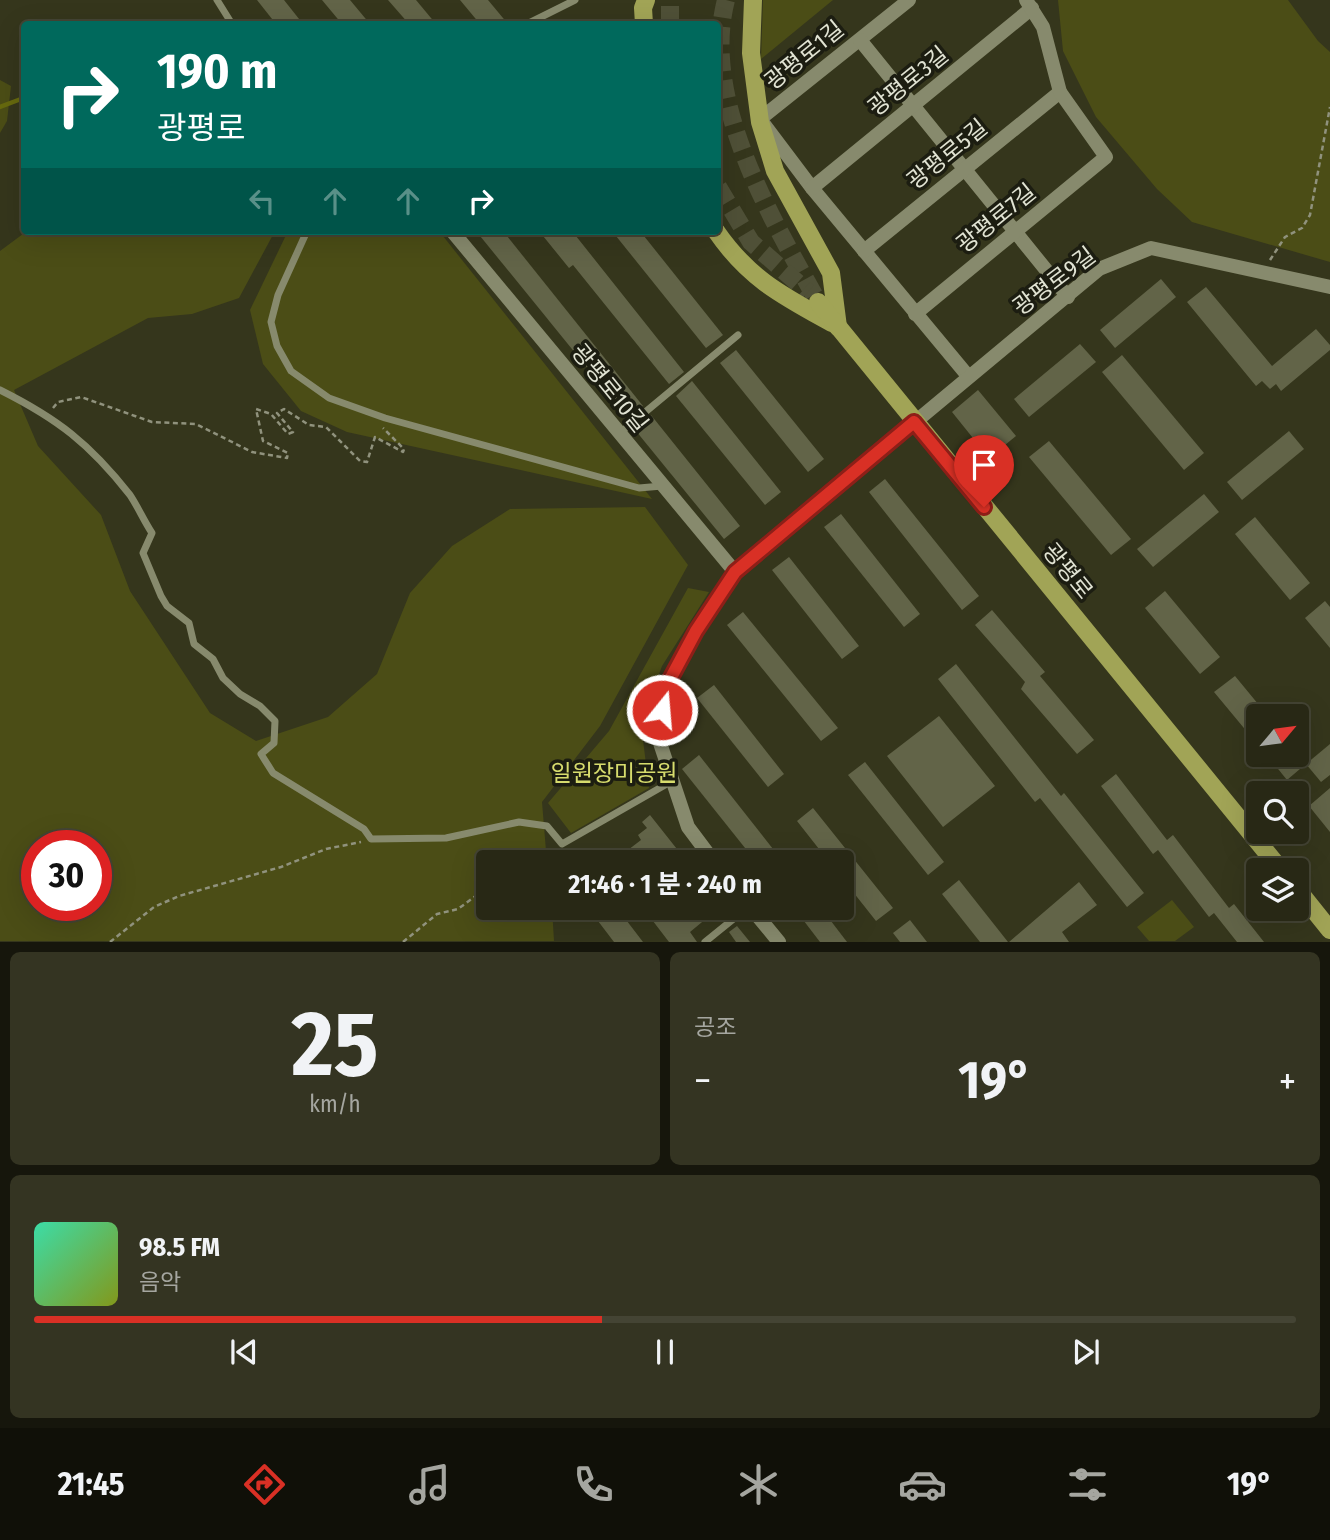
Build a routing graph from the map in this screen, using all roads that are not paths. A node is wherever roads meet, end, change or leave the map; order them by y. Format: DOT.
graph roads {
  1 [pos="217,0"];
  2 [pos="575,0"];
  3 [pos="646,0"];
  4 [pos="753,0"];
  5 [pos="909,0"];
  6 [pos="1029,4"];
  7 [pos="230,21"];
  8 [pos="533,21"];
  9 [pos="645,21"];
  10 [pos="860,40"];
  11 [pos="1060,92"];
  12 [pos="914,107"];
  13 [pos="964,169"];
  14 [pos="812,188"];
  15 [pos="1015,233"];
  16 [pos="305,235"];
  17 [pos="455,235"];
  18 [pos="719,235"];
  19 [pos="864,251"];
  20 [pos="1330,287"];
  21 [pos="1068,297"];
  22 [pos="818,302"];
  23 [pos="915,314"];
  24 [pos="838,327"];
  25 [pos="738,335"];
  26 [pos="968,376"];
  27 [pos="0,390"];
  28 [pos="914,422"];
  29 [pos="618,435"];
  30 [pos="662,486"];
  31 [pos="735,572"];
  32 [pos="672,781"];
  33 [pos="705,850"];
  34 [pos="1271,858"];
  35 [pos="1309,904"];
  36 [pos="733,920"];
  37 [pos="760,920"];
  38 [pos="1330,930"];
  39 [pos="705,942"];
  40 [pos="779,942"];
  1 -- 7 [label="lane"];
  2 -- 8 [label="lane"];
  3 -- 9 [label="main road"];
  4 -- 24 [label="main road"];
  5 -- 10 [label="street, 광평로1길"];
  6 -- 11 [label="street"];
  6 -- 12 [label="street, 광평로3길"];
  10 -- 12 [label="street"];
  10 -- 14 [label="street, 광평로1길"];
  11 -- 13 [label="street, 광평로5길"];
  11 -- 15 [label="street, 광평로7길"];
  12 -- 13 [label="street"];
  12 -- 14 [label="street, 광평로3길"];
  13 -- 15 [label="street"];
  13 -- 19 [label="street, 광평로5길"];
  14 -- 19 [label="street"];
  15 -- 21 [label="street"];
  15 -- 23 [label="street, 광평로7길"];
  16 -- 30 [label="lane"];
  17 -- 29 [label="street, 광평로10길"];
  18 -- 24 [label="main road"];
  19 -- 23 [label="street"];
  20 -- 21 [label="street, 광평로9길"];
  21 -- 26 [label="street, 광평로9길"];
  22 -- 24 [label="main road, 광평로"];
  23 -- 26 [label="street"];
  24 -- 28 [label="main road, 광평로"];
  25 -- 29 [label="lane"];
  26 -- 28 [label="street, 광평로9길"];
  27 -- 32 [label="lane"];
  28 -- 31 [label="street"];
  28 -- 34 [label="main road, 광평로"];
  29 -- 30 [label="street, 광평로10길"];
  30 -- 31 [label="street, 광평로10길"];
  31 -- 32 [label="street"];
  32 -- 33 [label="street"];
  35 -- 38 [label="main road"];
  36 -- 39 [label="lane"];
  37 -- 40 [label="street"];
}
